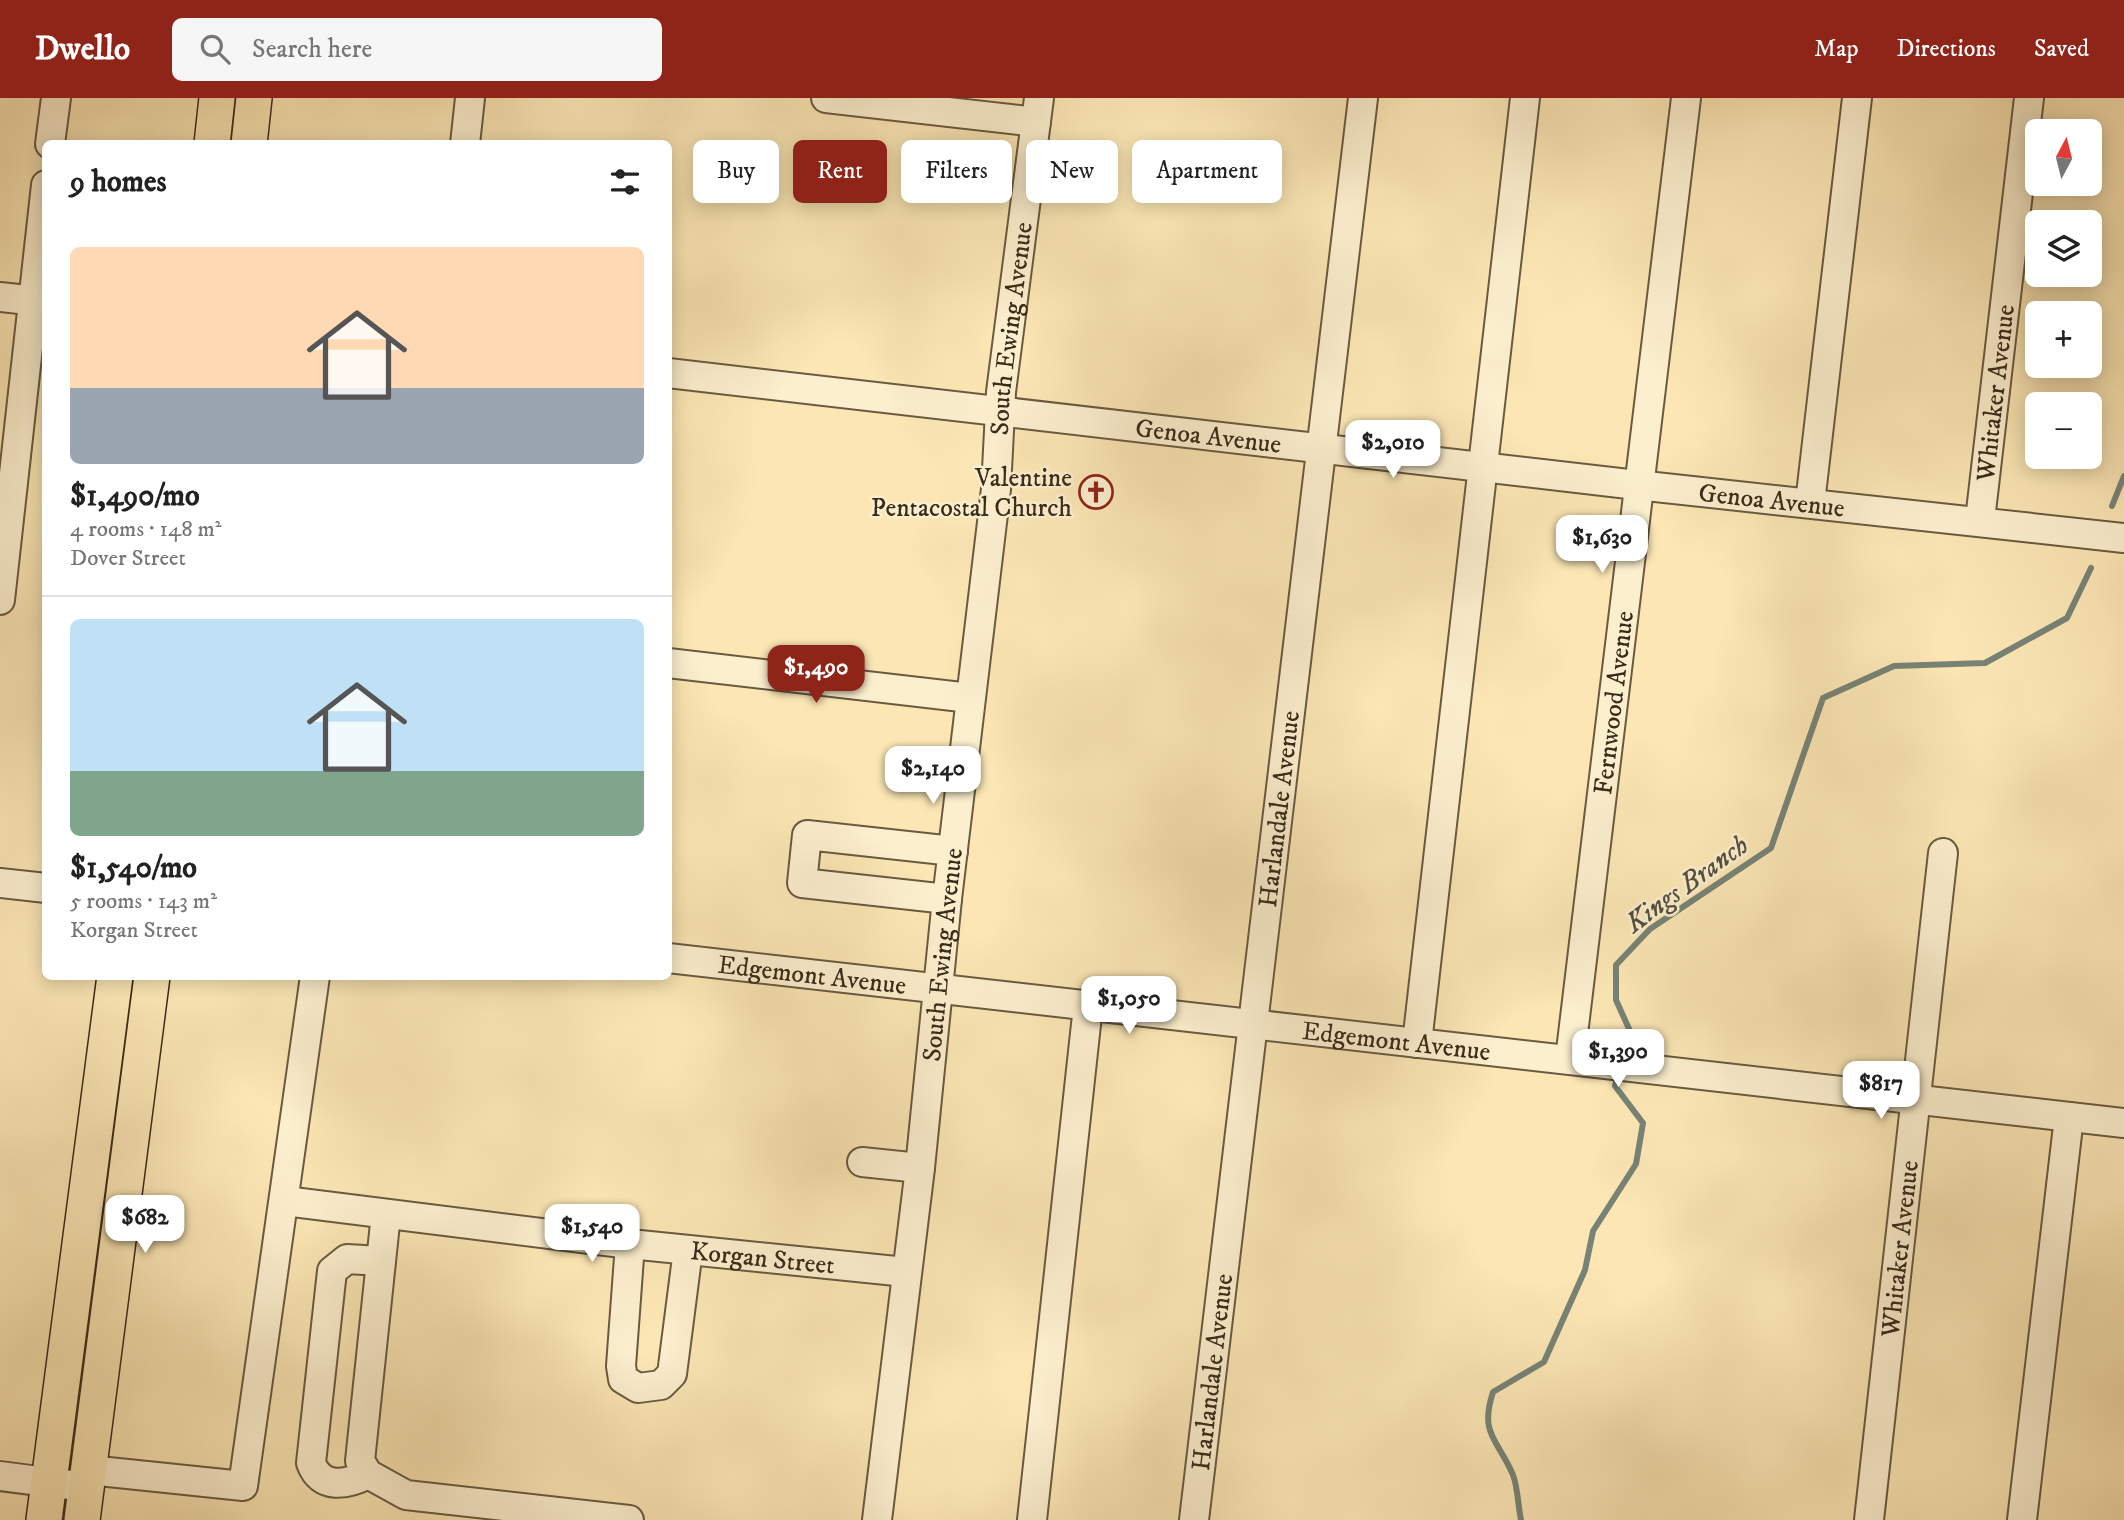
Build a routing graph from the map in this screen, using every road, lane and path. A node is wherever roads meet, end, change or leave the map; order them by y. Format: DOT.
graph roads {
  1 [pos="56,98"];
  2 [pos="217,98"];
  3 [pos="254,98"];
  4 [pos="470,98"];
  5 [pos="826,98"];
  6 [pos="1363,98"];
  7 [pos="1525,98"];
  8 [pos="1686,98"];
  9 [pos="1857,98"];
  10 [pos="2029,98"];
  11 [pos="896,102"];
  12 [pos="949,105"];
  13 [pos="990,107"];
  14 [pos="1038,110"];
  15 [pos="51,140"];
  16 [pos="212,140"];
  17 [pos="249,140"];
  18 [pos="465,140"];
  19 [pos="42,263"];
  20 [pos="0,297"];
  21 [pos="40,302"];
  22 [pos="672,373"];
  23 [pos="1000,410"];
  24 [pos="1321,446"];
  25 [pos="1482,466"];
  26 [pos="1637,485"];
  27 [pos="1810,503"];
  28 [pos="1980,520"];
  29 [pos="2124,538"];
  30 [pos="0,600"];
  31 [pos="672,663"];
  32 [pos="970,698"];
  33 [pos="953,851"];
  34 [pos="1943,853"];
  35 [pos="0,883"];
  36 [pos="42,888"];
  37 [pos="947,899"];
  38 [pos="672,958"];
  39 [pos="114,980"];
  40 [pos="151,980"];
  41 [pos="314,980"];
  42 [pos="938,988"];
  43 [pos="1088,1006"];
  44 [pos="1252,1025"];
  45 [pos="1417,1043"];
  46 [pos="1583,1061"];
  47 [pos="1914,1101"];
  48 [pos="2069,1117"];
  49 [pos="2124,1123"];
  50 [pos="862,1162"];
  51 [pos="920,1168"];
  52 [pos="285,1201"];
  53 [pos="386,1214"];
  54 [pos="630,1244"];
  55 [pos="688,1250"];
  56 [pos="381,1261"];
  57 [pos="906,1272"];
  58 [pos="368,1474"];
  59 [pos="0,1476"];
  60 [pos="49,1482"];
  61 [pos="86,1492"];
  62 [pos="404,1509"];
  63 [pos="44,1520"];
  64 [pos="629,1520"];
  65 [pos="877,1520"];
  66 [pos="1032,1520"];
  67 [pos="1194,1520"];
  68 [pos="1869,1520"];
  69 [pos="2022,1520"];
  1 -- 15 [label="street"];
  2 -- 16 [label="main road"];
  3 -- 17 [label="main road"];
  4 -- 18 [label="street"];
  5 -- 11 [label="street"];
  6 -- 24 [label="street, Harlandale Avenue"];
  7 -- 25 [label="street"];
  8 -- 26 [label="street, Fernwood Avenue"];
  9 -- 27 [label="street"];
  10 -- 28 [label="street, Whitaker Avenue"];
  11 -- 12 [label="street"];
  12 -- 13 [label="street"];
  13 -- 14 [label="street"];
  14 -- 23 [label="street, South Ewing Avenue"];
  19 -- 21 [label="street"];
  20 -- 21 [label="street"];
  21 -- 30 [label="street"];
  22 -- 23 [label="street, Genoa Avenue"];
  23 -- 24 [label="street, Genoa Avenue"];
  23 -- 32 [label="street, South Ewing Avenue"];
  24 -- 25 [label="street, Genoa Avenue"];
  24 -- 44 [label="street, Harlandale Avenue"];
  25 -- 26 [label="street, Genoa Avenue"];
  25 -- 45 [label="street"];
  26 -- 27 [label="street, Genoa Avenue"];
  26 -- 46 [label="street, Fernwood Avenue"];
  27 -- 28 [label="street, Genoa Avenue"];
  28 -- 29 [label="street, Genoa Avenue"];
  31 -- 32 [label="street"];
  32 -- 33 [label="street, South Ewing Avenue"];
  33 -- 37 [label="street, South Ewing Avenue"];
  33 -- 37 [label="street"];
  34 -- 47 [label="street, Whitaker Avenue"];
  35 -- 36 [label="street"];
  37 -- 42 [label="street, South Ewing Avenue"];
  38 -- 42 [label="street, Edgemont Avenue"];
  39 -- 60 [label="main road"];
  40 -- 61 [label="main road"];
  41 -- 52 [label="street"];
  42 -- 43 [label="street, Edgemont Avenue"];
  42 -- 51 [label="street, South Ewing Avenue"];
  43 -- 44 [label="street, Edgemont Avenue"];
  43 -- 66 [label="street"];
  44 -- 45 [label="street, Edgemont Avenue"];
  44 -- 67 [label="street, Harlandale Avenue"];
  45 -- 46 [label="street, Edgemont Avenue"];
  46 -- 47 [label="street, Edgemont Avenue"];
  47 -- 48 [label="street, Edgemont Avenue"];
  47 -- 68 [label="street, Whitaker Avenue"];
  48 -- 49 [label="street, Edgemont Avenue"];
  48 -- 69 [label="street"];
  50 -- 51 [label="street"];
  51 -- 57 [label="street, South Ewing Avenue"];
  52 -- 53 [label="street, Korgan Street"];
  52 -- 61 [label="street"];
  53 -- 54 [label="street, Korgan Street"];
  53 -- 56 [label="street"];
  54 -- 55 [label="street, Korgan Street"];
  54 -- 55 [label="street"];
  55 -- 57 [label="street, Korgan Street"];
  56 -- 58 [label="street"];
  56 -- 58 [label="street"];
  57 -- 65 [label="street, South Ewing Avenue"];
  58 -- 62 [label="street"];
  59 -- 60 [label="street"];
  60 -- 61 [label="street"];
  60 -- 63 [label="main road"];
  62 -- 64 [label="street"];
}
